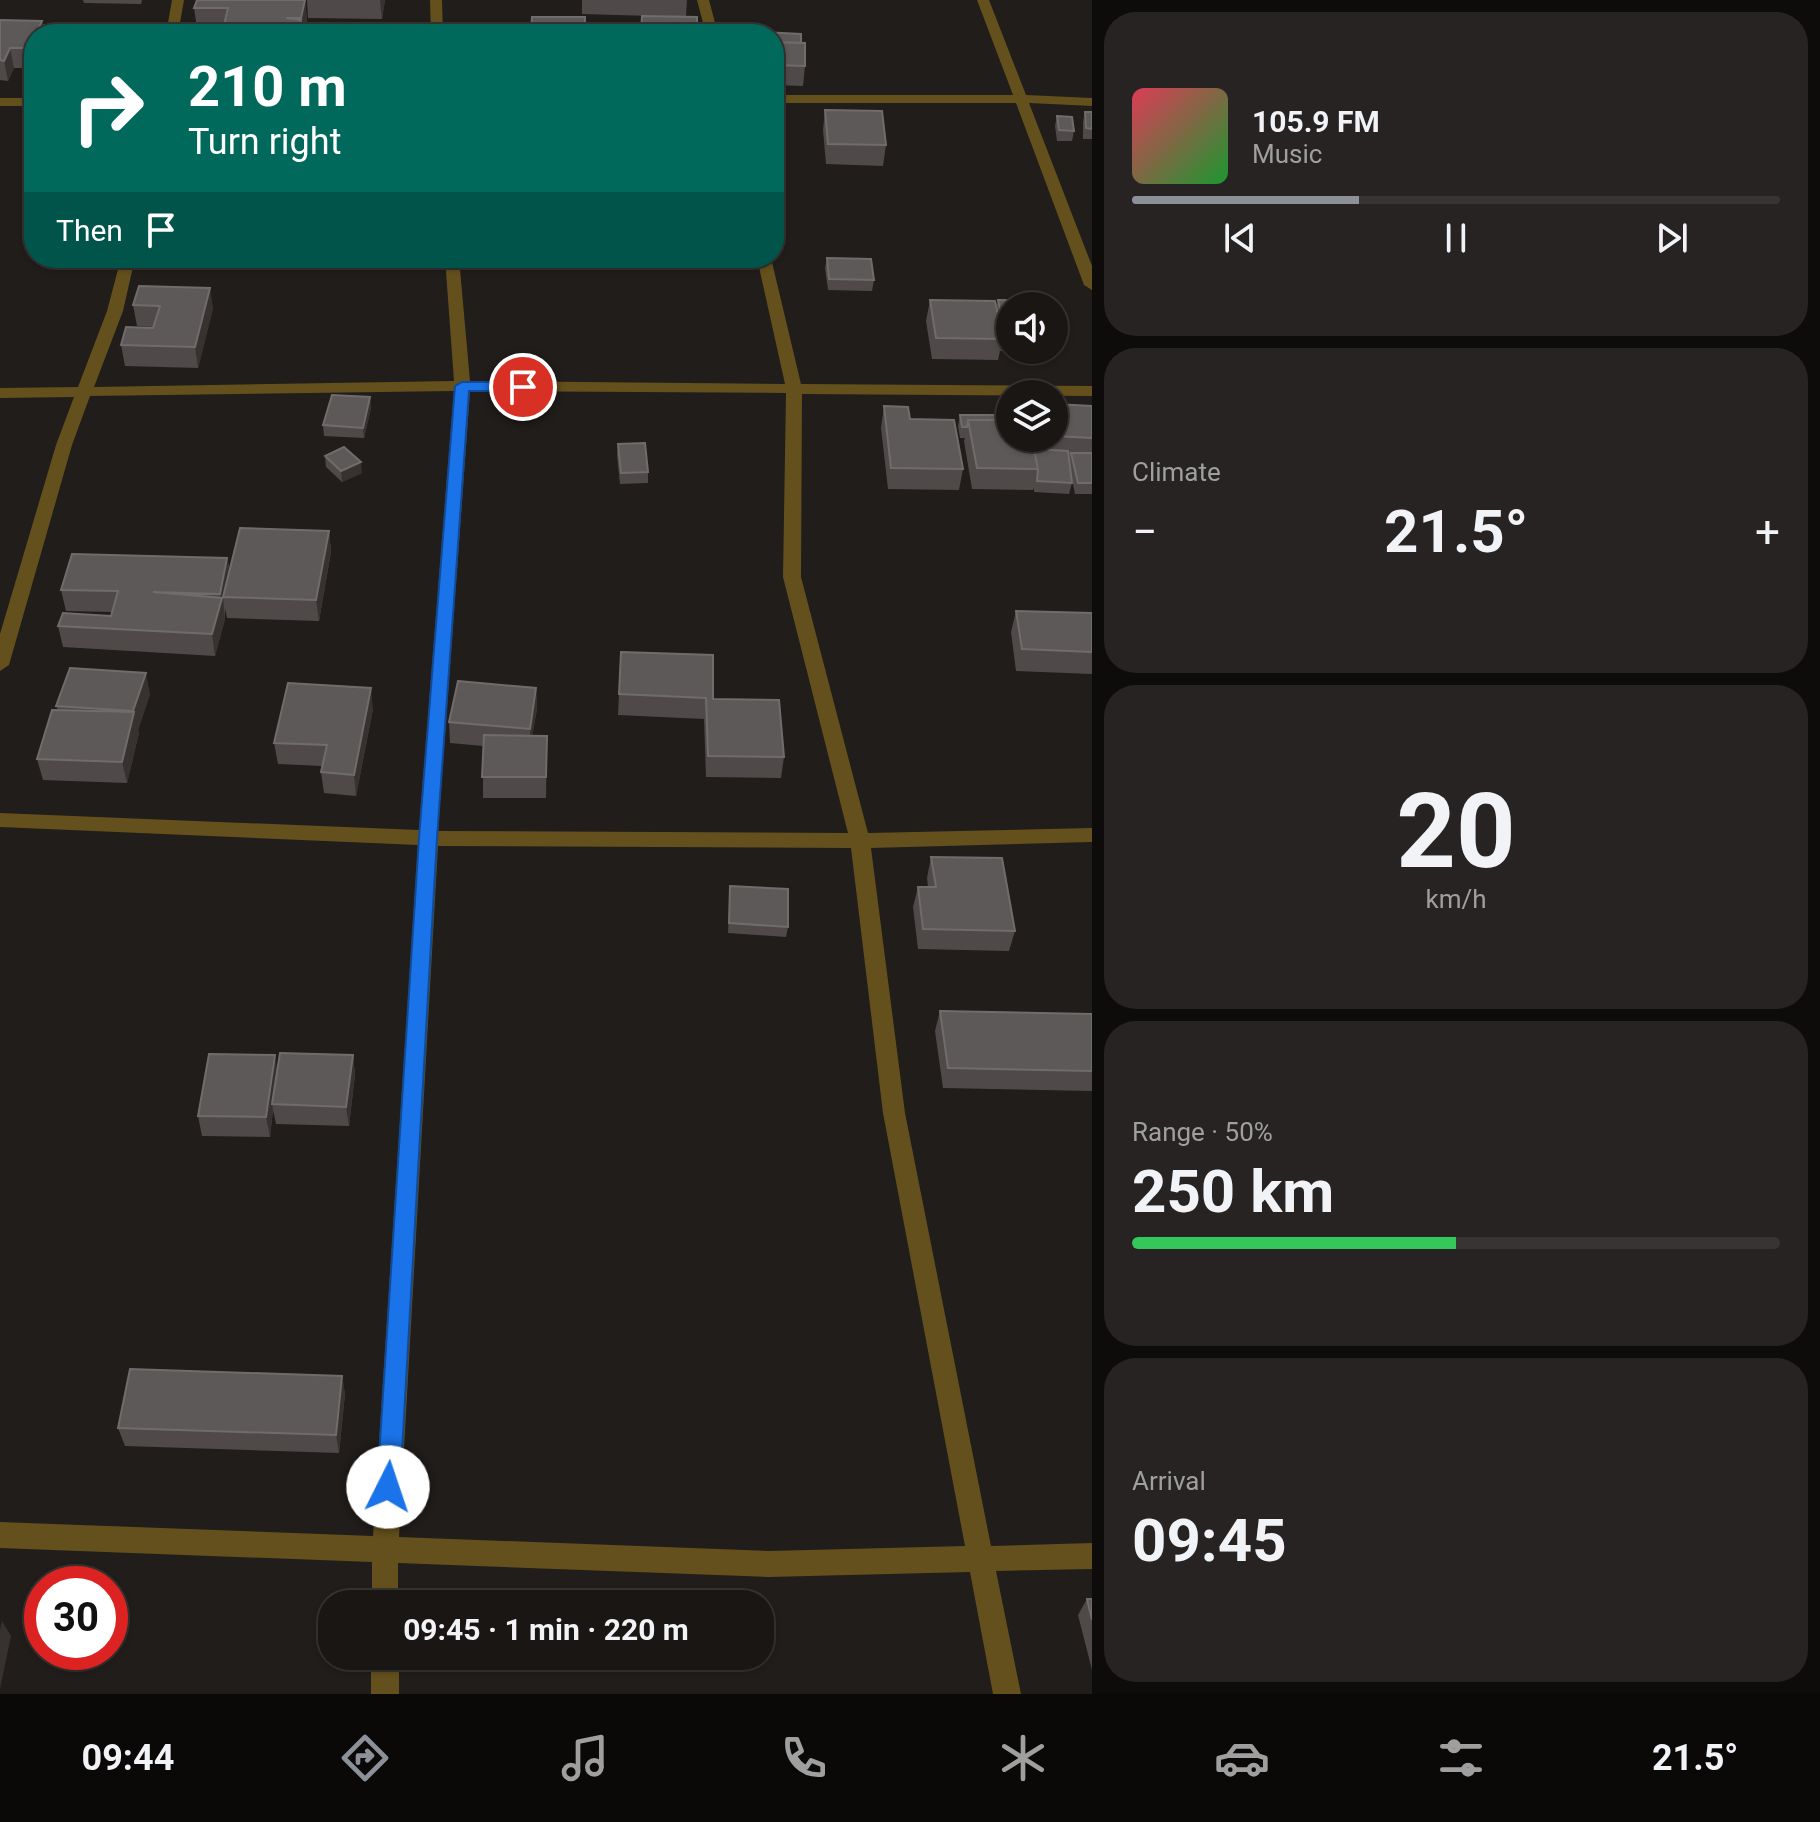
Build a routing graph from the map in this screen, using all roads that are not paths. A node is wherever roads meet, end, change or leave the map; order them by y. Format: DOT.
graph roads {
  1 [pos="178,0"];
  2 [pos="436,0"];
  3 [pos="703,0"];
  4 [pos="983,0"];
  5 [pos="174,24"];
  6 [pos="437,24"];
  7 [pos="709,24"];
  8 [pos="784,99"];
  9 [pos="1021,99"];
  10 [pos="0,102"];
  11 [pos="24,102"];
  12 [pos="1092,102"];
  13 [pos="126,268"];
  14 [pos="453,268"];
  15 [pos="766,268"];
  16 [pos="1092,285"];
  17 [pos="462,386"];
  18 [pos="794,388"];
  19 [pos="1092,391"];
  20 [pos="85,392"];
  21 [pos="0,393"];
  22 [pos="0,665"];
  23 [pos="0,820"];
  24 [pos="1092,835"];
  25 [pos="428,838"];
  26 [pos="860,841"];
  27 [pos="0,1535"];
  28 [pos="385,1549"];
  29 [pos="1092,1556"];
  30 [pos="979,1559"];
  31 [pos="385,1590"];
  32 [pos="385,1670"];
  33 [pos="385,1694"];
  34 [pos="1007,1694"];
  1 -- 5 [label="street"];
  2 -- 6 [label="street"];
  3 -- 7 [label="street"];
  4 -- 9 [label="street"];
  8 -- 9 [label="street"];
  9 -- 12 [label="street"];
  9 -- 16 [label="street"];
  10 -- 11 [label="street"];
  13 -- 20 [label="street"];
  14 -- 17 [label="street"];
  15 -- 18 [label="street"];
  17 -- 18 [label="street"];
  17 -- 20 [label="street"];
  17 -- 25 [label="street"];
  18 -- 19 [label="street"];
  18 -- 26 [label="street"];
  20 -- 21 [label="street"];
  20 -- 22 [label="street"];
  23 -- 25 [label="street"];
  24 -- 26 [label="street"];
  25 -- 26 [label="street"];
  25 -- 28 [label="street"];
  26 -- 30 [label="street"];
  27 -- 28 [label="street"];
  28 -- 30 [label="street"];
  28 -- 31 [label="street"];
  29 -- 30 [label="street"];
  30 -- 34 [label="street"];
  32 -- 33 [label="street"];
}
